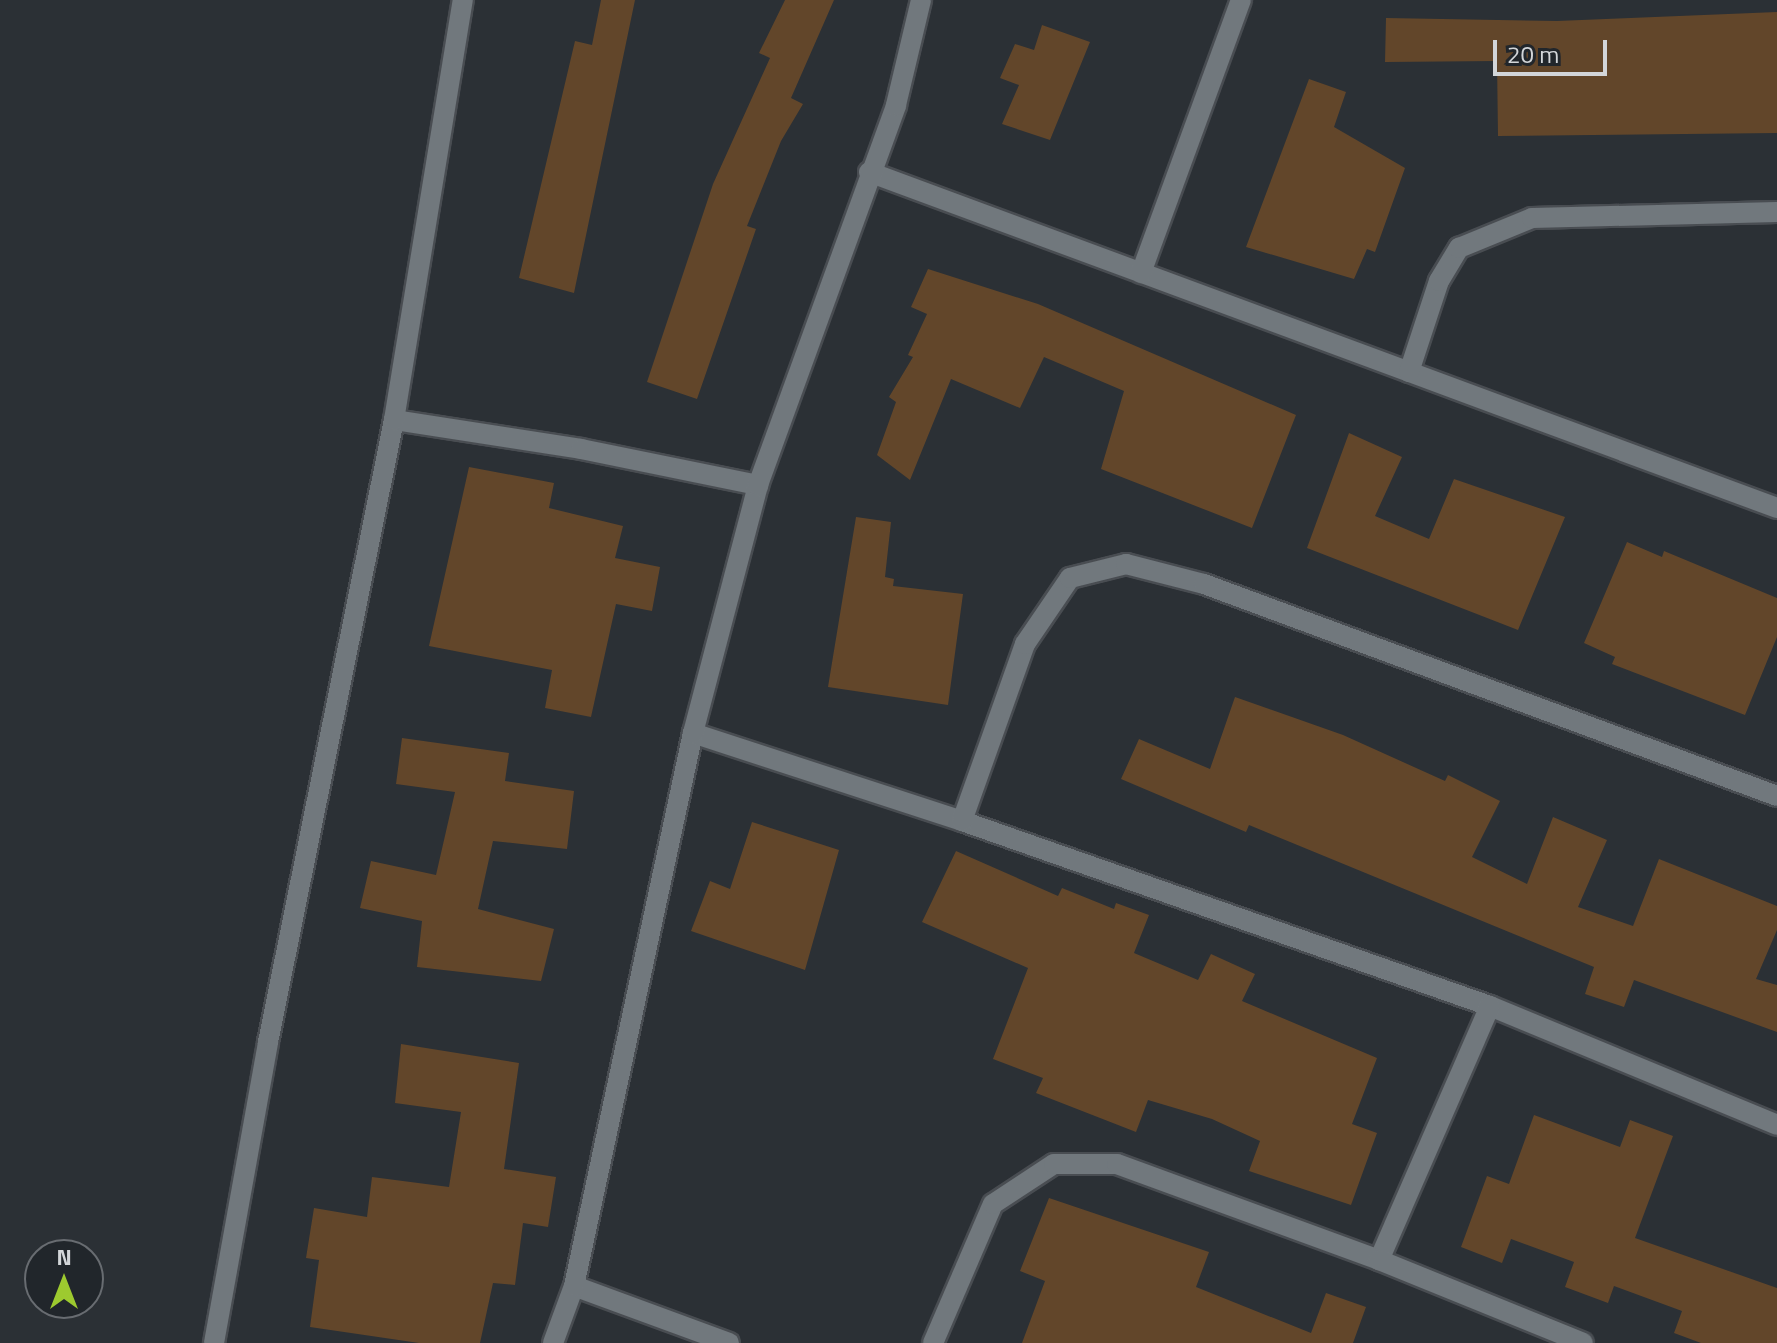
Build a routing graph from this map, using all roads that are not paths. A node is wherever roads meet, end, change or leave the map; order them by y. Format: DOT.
graph roads {
  1 [pos="463,0"];
  2 [pos="921,0"];
  3 [pos="1241,0"];
  4 [pos="869,172"];
  5 [pos="1777,212"];
  6 [pos="1141,273"];
  7 [pos="1409,372"];
  8 [pos="394,420"];
  9 [pos="758,485"];
  10 [pos="1777,508"];
  11 [pos="693,733"];
  12 [pos="1777,796"];
  13 [pos="962,821"];
  14 [pos="1490,1006"];
  15 [pos="1777,1125"];
  16 [pos="1379,1260"];
  17 [pos="574,1286"];
  18 [pos="214,1343"];
  19 [pos="553,1343"];
  20 [pos="729,1343"];
  21 [pos="933,1343"];
  22 [pos="1583,1343"];
  1 -- 8 [label="street"];
  2 -- 4 [label="street"];
  3 -- 6 [label="street"];
  4 -- 6 [label="street"];
  4 -- 9 [label="street"];
  5 -- 7 [label="street"];
  6 -- 7 [label="street"];
  7 -- 10 [label="street"];
  8 -- 9 [label="street"];
  8 -- 18 [label="street"];
  9 -- 11 [label="street"];
  11 -- 13 [label="street"];
  11 -- 17 [label="street"];
  12 -- 13 [label="street"];
  13 -- 14 [label="street"];
  14 -- 15 [label="street"];
  14 -- 16 [label="street"];
  16 -- 21 [label="street"];
  16 -- 22 [label="street"];
  17 -- 19 [label="street"];
  17 -- 20 [label="street"];
}
